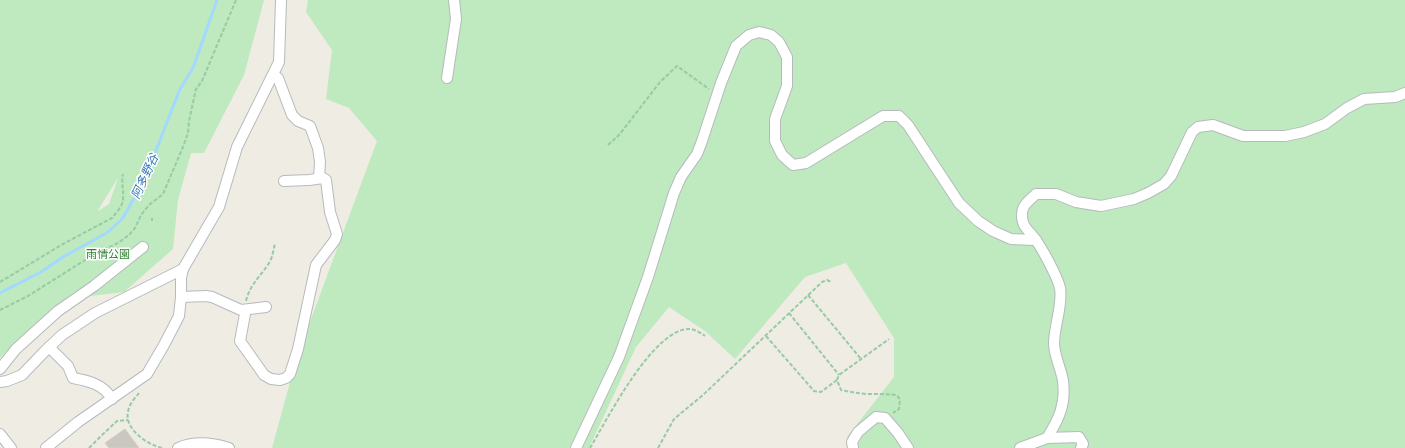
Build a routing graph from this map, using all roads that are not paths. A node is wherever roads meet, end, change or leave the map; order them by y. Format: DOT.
graph roads {
  1 [pos="281,0"];
  2 [pos="454,0"];
  3 [pos="274,75"];
  4 [pos="447,78"];
  5 [pos="1405,93"];
  6 [pos="319,178"];
  7 [pos="284,181"];
  8 [pos="1036,240"];
  9 [pos="143,246"];
  10 [pos="183,269"];
  11 [pos="182,297"];
  12 [pos="266,307"];
  13 [pos="244,310"];
  14 [pos="49,347"];
  15 [pos="0,369"];
  16 [pos="0,382"];
  17 [pos="112,399"];
  18 [pos="0,434"];
  19 [pos="1046,438"];
  20 [pos="11,448"];
  21 [pos="46,448"];
  22 [pos="178,448"];
  23 [pos="229,448"];
  24 [pos="576,448"];
  25 [pos="853,448"];
  26 [pos="908,448"];
  27 [pos="1020,448"];
  28 [pos="1081,448"];
  1 -- 3 [label="street"];
  2 -- 4 [label="street"];
  3 -- 6 [label="street"];
  3 -- 10 [label="street"];
  5 -- 8 [label="street"];
  6 -- 7 [label="street"];
  6 -- 13 [label="street"];
  8 -- 19 [label="street"];
  8 -- 24 [label="street"];
  9 -- 15 [label="street"];
  10 -- 11 [label="street"];
  10 -- 14 [label="street"];
  11 -- 13 [label="street"];
  11 -- 17 [label="street"];
  12 -- 13 [label="street"];
  14 -- 16 [label="street"];
  14 -- 17 [label="street"];
  17 -- 21 [label="street"];
  18 -- 20 [label="street"];
  19 -- 27 [label="street"];
  19 -- 28 [label="street"];
  22 -- 23 [label="street"];
  25 -- 26 [label="street"];
}
